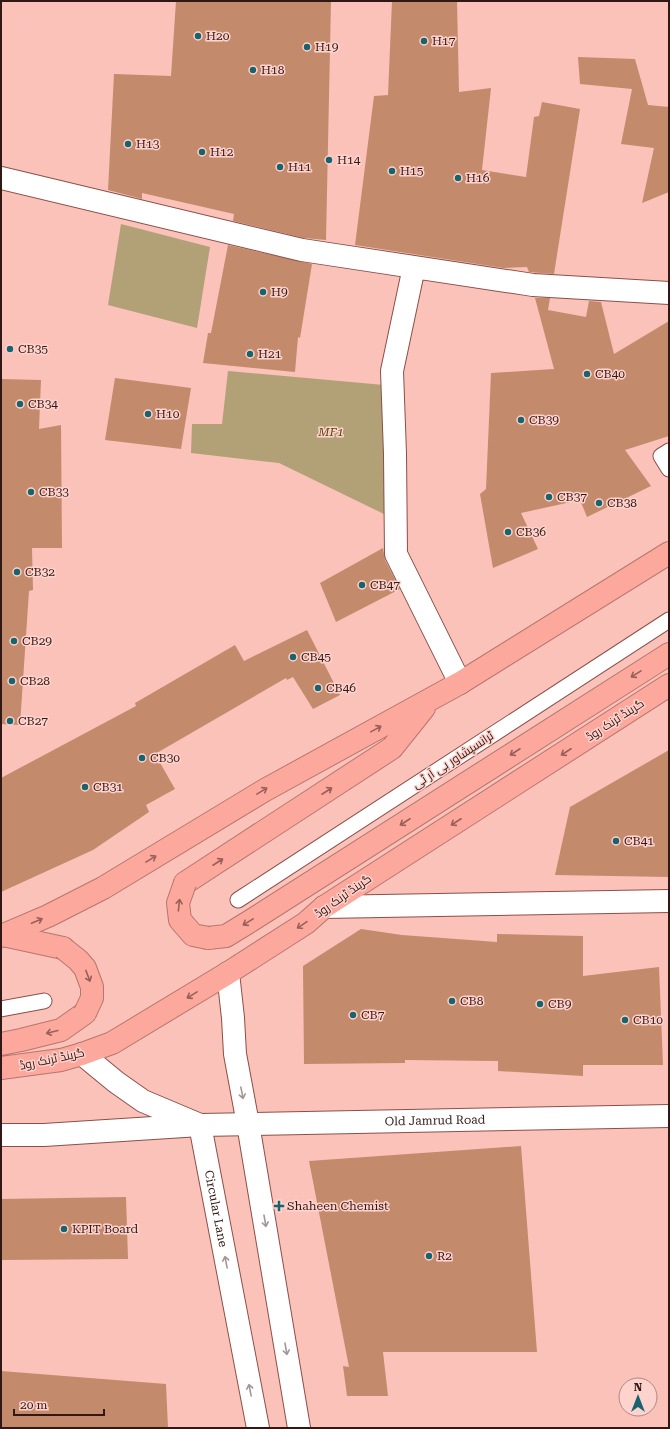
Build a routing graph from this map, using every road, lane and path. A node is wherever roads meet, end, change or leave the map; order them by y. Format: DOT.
graph roads {
  1 [pos="1,178"];
  2 [pos="414,268"];
  3 [pos="669,294"];
  4 [pos="669,451"];
  5 [pos="669,469"];
  6 [pos="669,553"];
  7 [pos="669,620"];
  8 [pos="669,654"];
  9 [pos="460,683"];
  10 [pos="669,685"];
  11 [pos="431,699"];
  12 [pos="238,900"];
  13 [pos="669,901"];
  14 [pos="324,907"];
  15 [pos="2,935"];
  16 [pos="228,973"];
  17 [pos="44,1001"];
  18 [pos="1,1009"];
  19 [pos="1,1044"];
  20 [pos="82,1054"];
  21 [pos="1,1068"];
  22 [pos="669,1116"];
  23 [pos="248,1124"];
  24 [pos="200,1125"];
  25 [pos="1,1135"];
  26 [pos="258,1428"];
  27 [pos="299,1428"];
  1 -- 2 [label="street"];
  2 -- 3 [label="street"];
  2 -- 9 [label="street"];
  4 -- 5 [label="lane"];
  6 -- 9 [label="highway"];
  7 -- 12 [label="lane, ٹرانسپشاور بی آر ٹی"];
  8 -- 11 [label="highway, one-way, bridge"];
  9 -- 11 [label="highway"];
  10 -- 14 [label="highway, گرینڈ ٹرنک روڈ, one-way"];
  15 -- 11 [label="highway, one-way"];
  13 -- 14 [label="street"];
  14 -- 16 [label="highway, گرینڈ ٹرنک روڈ, one-way"];
  15 -- 19 [label="highway, one-way, bridge"];
  16 -- 20 [label="highway, گرینڈ ٹرنک روڈ, one-way"];
  16 -- 23 [label="street, one-way"];
  17 -- 18 [label="lane"];
  20 -- 21 [label="highway, گرینڈ ٹرنک روڈ"];
  20 -- 24 [label="street"];
  22 -- 23 [label="street, Old Jamrud Road"];
  23 -- 24 [label="street, Old Jamrud Road"];
  23 -- 27 [label="street, one-way"];
  24 -- 25 [label="street, Old Jamrud Road"];
  26 -- 24 [label="street, Circular Lane, one-way"];
}
